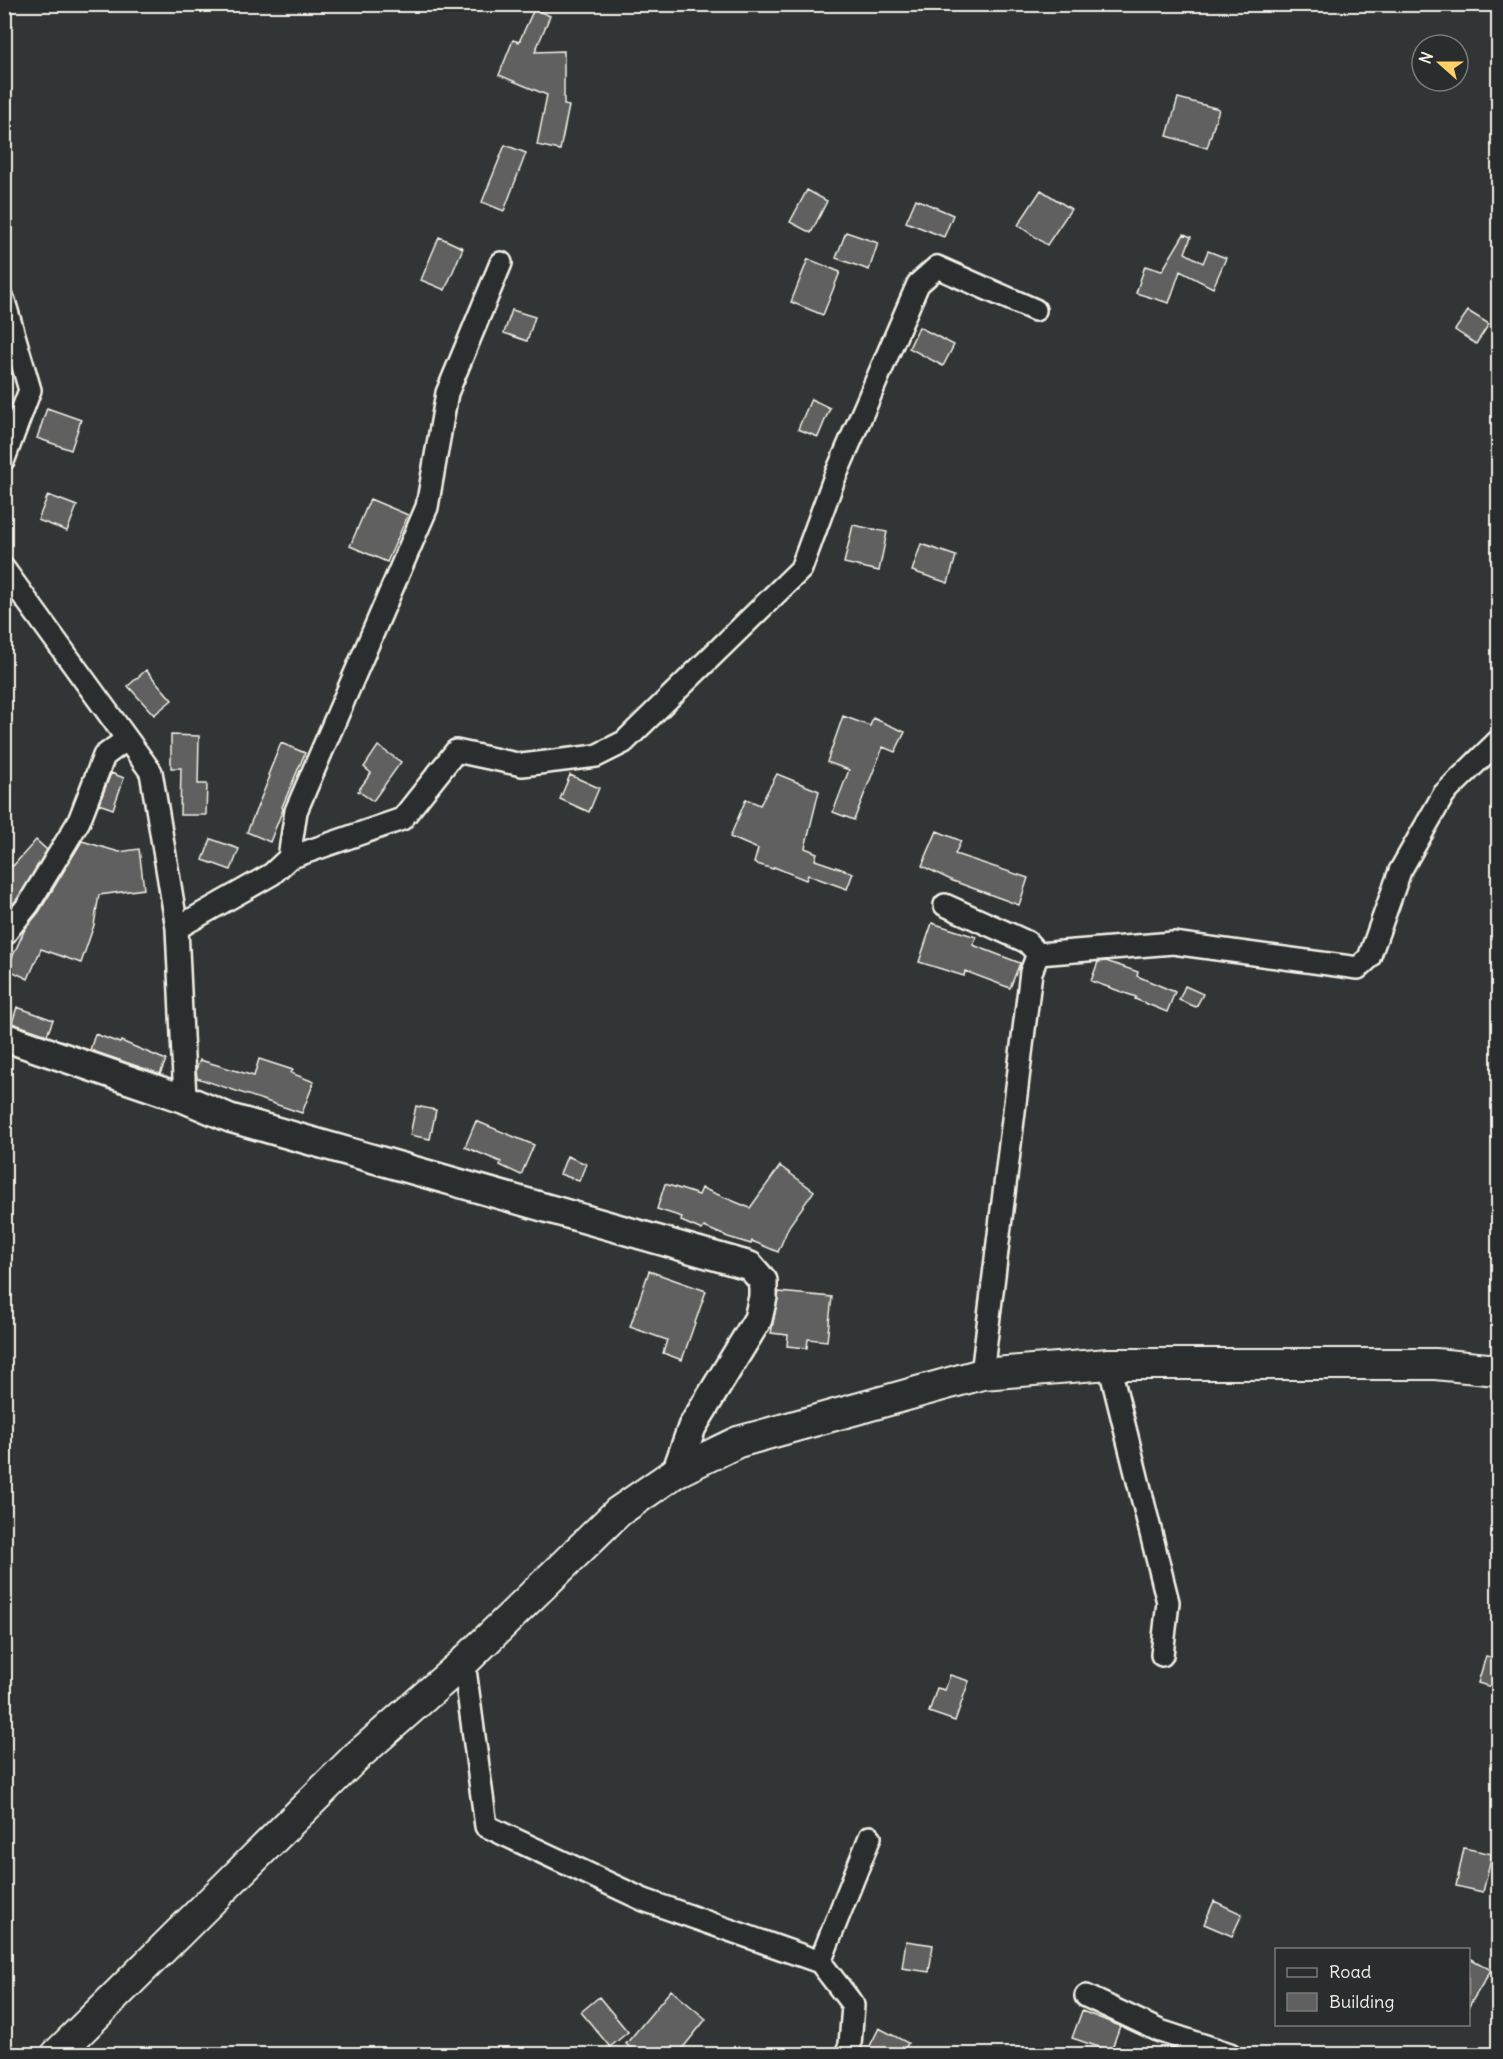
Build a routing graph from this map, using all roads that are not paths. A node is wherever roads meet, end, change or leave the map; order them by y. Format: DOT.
graph roads {
  1 [pos="501,263"];
  2 [pos="4,301"];
  3 [pos="1035,310"];
  4 [pos="4,459"];
  5 [pos="4,568"];
  6 [pos="128,739"];
  7 [pos="1498,741"];
  8 [pos="289,858"];
  9 [pos="945,905"];
  10 [pos="177,928"];
  11 [pos="4,935"];
  12 [pos="1038,954"];
  13 [pos="4,1037"];
  14 [pos="185,1099"];
  15 [pos="1109,1364"];
  16 [pos="1498,1370"];
  17 [pos="982,1374"];
  18 [pos="676,1472"];
  19 [pos="1162,1655"];
  20 [pos="464,1662"];
  21 [pos="870,1837"];
  22 [pos="820,1962"];
  23 [pos="1086,1996"];
  24 [pos="57,2055"];
  25 [pos="846,2055"];
  26 [pos="1230,2055"];
  1 -- 8 [label="street"];
  2 -- 4 [label="street"];
  3 -- 8 [label="street"];
  5 -- 6 [label="street"];
  6 -- 10 [label="street"];
  6 -- 11 [label="street"];
  7 -- 12 [label="street"];
  8 -- 10 [label="street"];
  9 -- 12 [label="street"];
  10 -- 14 [label="street"];
  12 -- 17 [label="street"];
  13 -- 14 [label="street"];
  14 -- 18 [label="street"];
  15 -- 16 [label="main road"];
  15 -- 17 [label="main road"];
  15 -- 19 [label="street"];
  17 -- 18 [label="main road"];
  18 -- 20 [label="main road"];
  20 -- 22 [label="street"];
  20 -- 24 [label="main road"];
  21 -- 22 [label="street"];
  22 -- 25 [label="street"];
  23 -- 26 [label="street"];
}
